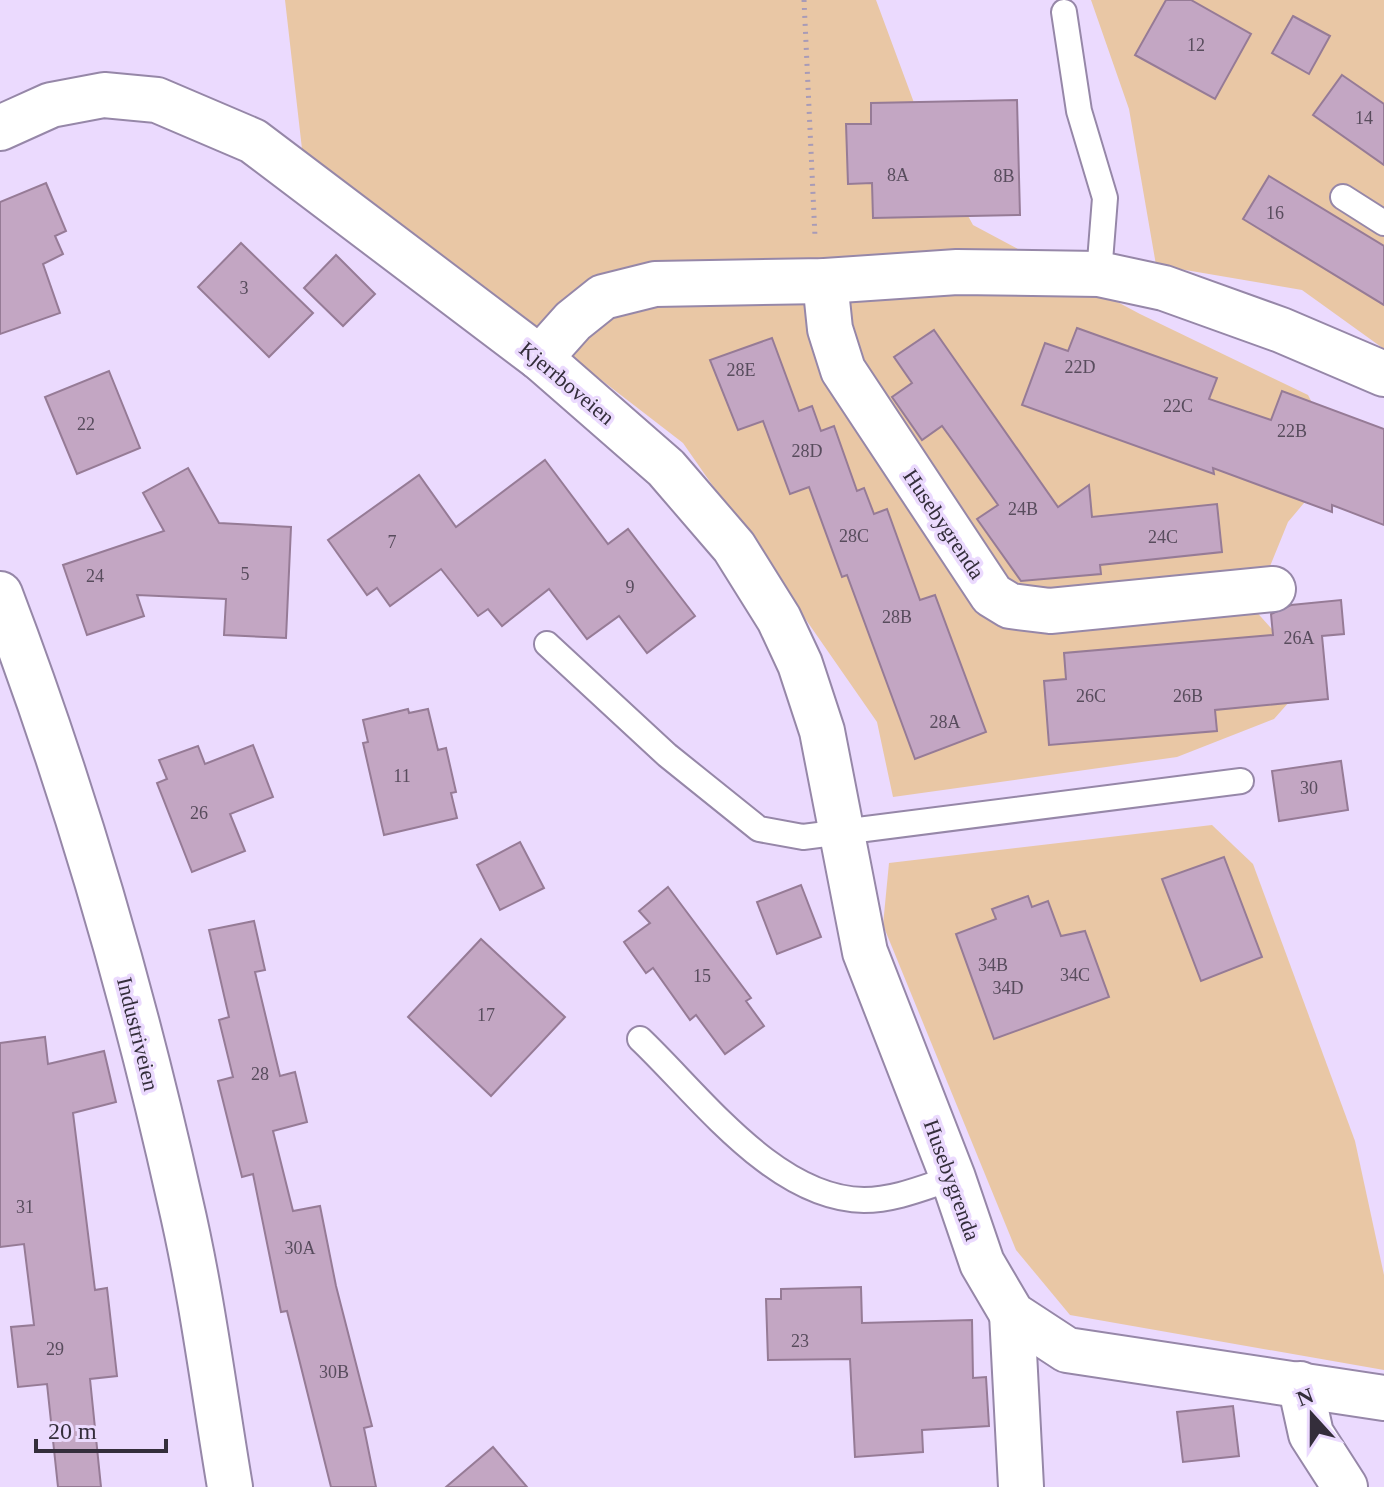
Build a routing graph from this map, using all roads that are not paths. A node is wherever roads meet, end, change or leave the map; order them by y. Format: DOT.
graph roads {
  1 [pos="1064,12"];
  2 [pos="0,128"];
  3 [pos="1343,197"];
  4 [pos="1384,223"];
  5 [pos="1099,274"];
  6 [pos="825,281"];
  7 [pos="540,358"];
  8 [pos="1384,374"];
  9 [pos="1273,589"];
  10 [pos="0,594"];
  11 [pos="547,644"];
  12 [pos="1241,781"];
  13 [pos="841,831"];
  14 [pos="865,952"];
  15 [pos="640,1039"];
  16 [pos="953,1178"];
  17 [pos="1012,1314"];
  18 [pos="1300,1384"];
  19 [pos="1384,1398"];
  20 [pos="230,1487"];
  21 [pos="1021,1487"];
  22 [pos="1345,1487"];
  1 -- 5 [label="lane"];
  2 -- 7 [label="street, Kjerrboveien"];
  3 -- 4 [label="lane"];
  5 -- 6 [label="street"];
  5 -- 8 [label="street"];
  6 -- 7 [label="street"];
  6 -- 9 [label="street, Husebygrenda"];
  7 -- 13 [label="street, Kjerrboveien"];
  10 -- 20 [label="street, Industriveien"];
  11 -- 13 [label="lane"];
  12 -- 13 [label="lane"];
  13 -- 14 [label="street, Kjerrboveien"];
  14 -- 16 [label="street, Husebygrenda"];
  15 -- 16 [label="lane"];
  16 -- 17 [label="street, Husebygrenda"];
  17 -- 18 [label="street, Husebygrenda"];
  17 -- 21 [label="street, Husebygrenda"];
  18 -- 19 [label="street, Husebygrenda"];
  18 -- 22 [label="street"];
}
